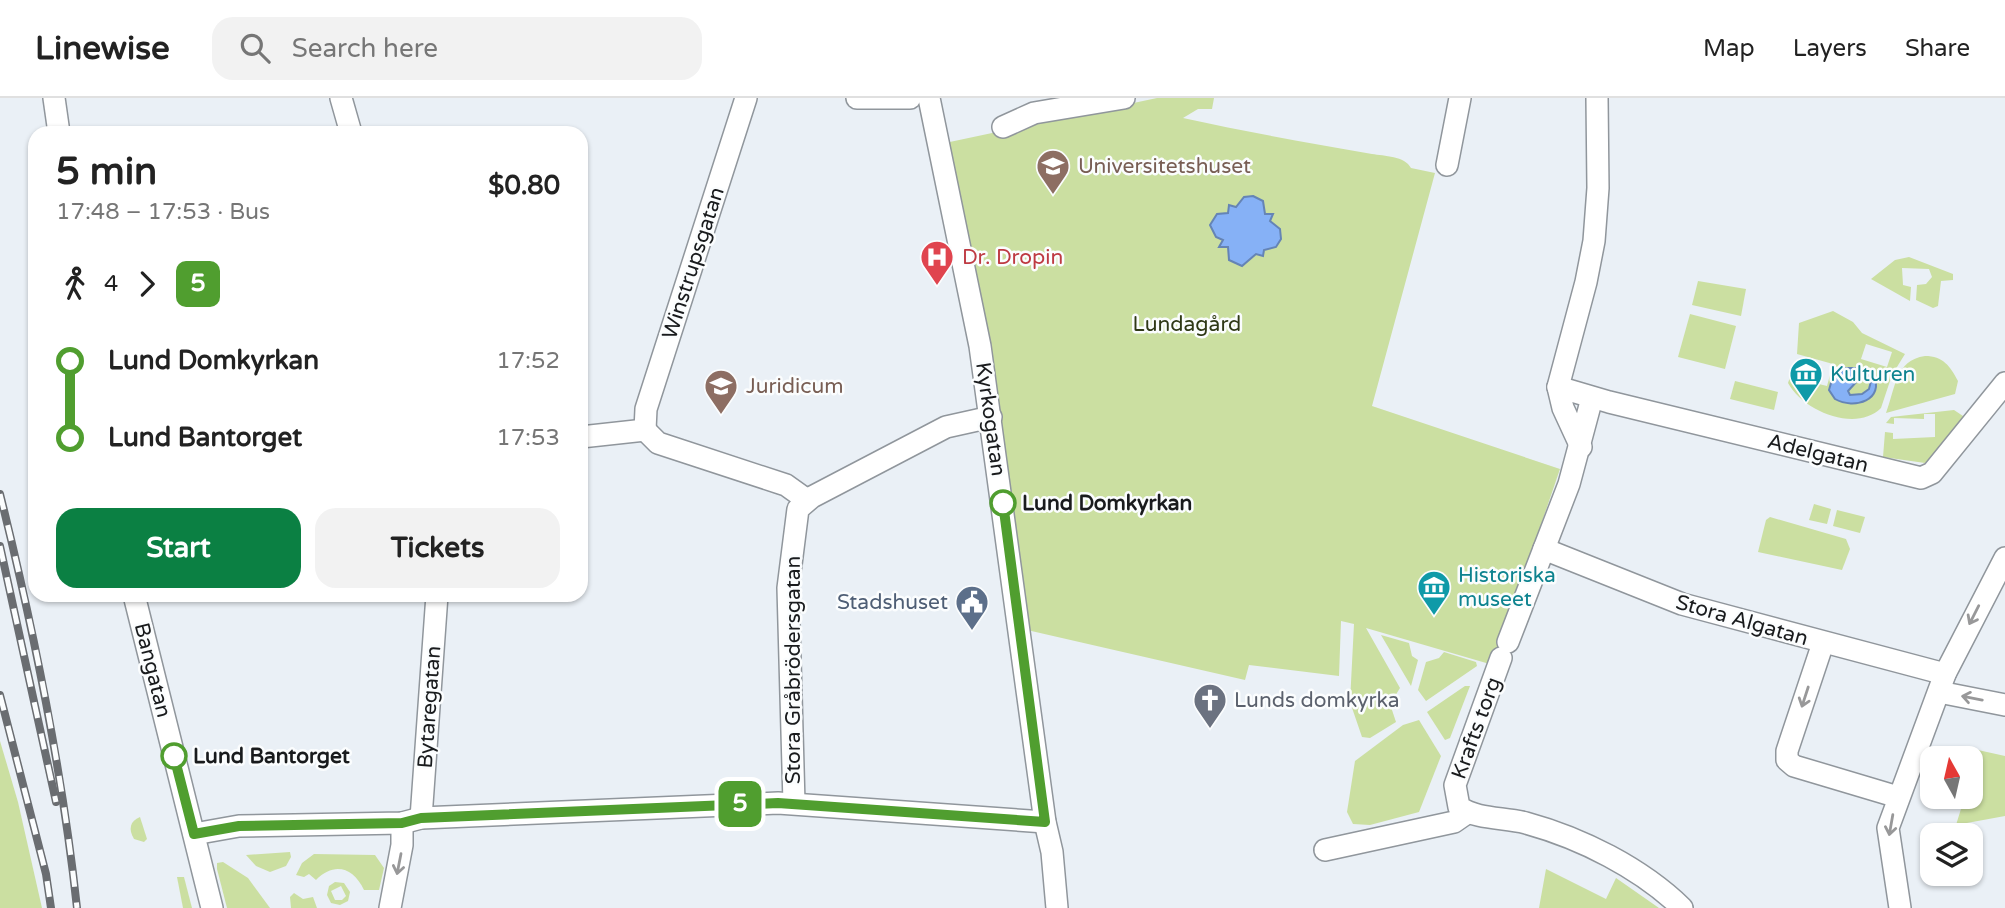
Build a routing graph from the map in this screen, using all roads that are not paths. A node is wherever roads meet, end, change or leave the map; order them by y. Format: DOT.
graph roads {
  1 [pos="54,98"];
  2 [pos="341,98"];
  3 [pos="746,98"];
  4 [pos="857,98"];
  5 [pos="910,98"];
  6 [pos="929,98"];
  7 [pos="1124,98"];
  8 [pos="1460,98"];
  9 [pos="1597,98"];
  10 [pos="58,126"];
  11 [pos="349,126"];
  12 [pos="1003,127"];
  13 [pos="1447,165"];
  14 [pos="2005,383"];
  15 [pos="1558,387"];
  16 [pos="1592,398"];
  17 [pos="991,417"];
  18 [pos="645,430"];
  19 [pos="588,436"];
  20 [pos="1581,447"];
  21 [pos="807,500"];
  22 [pos="1544,549"];
  23 [pos="2005,558"];
  24 [pos="137,602"];
  25 [pos="436,602"];
  26 [pos="1823,643"];
  27 [pos="1942,683"];
  28 [pos="2005,705"];
  29 [pos="1898,797"];
  30 [pos="794,803"];
  31 [pos="1467,813"];
  32 [pos="412,820"];
  33 [pos="1045,822"];
  34 [pos="194,834"];
  35 [pos="1325,850"];
  36 [pos="212,908"];
  37 [pos="390,908"];
  38 [pos="1058,908"];
  39 [pos="1682,908"];
  40 [pos="1900,908"];
  1 -- 10 [label="street"];
  2 -- 11 [label="street"];
  3 -- 18 [label="street, Winstrupsgatan"];
  4 -- 5 [label="street"];
  6 -- 17 [label="street, Kyrkogatan"];
  7 -- 12 [label="street"];
  8 -- 13 [label="street"];
  9 -- 15 [label="street"];
  14 -- 16 [label="street, Adelgatan"];
  15 -- 16 [label="street"];
  15 -- 20 [label="street"];
  16 -- 20 [label="street, Krafts torg"];
  17 -- 21 [label="street"];
  17 -- 33 [label="street, Kyrkogatan"];
  18 -- 19 [label="street"];
  18 -- 21 [label="street"];
  20 -- 22 [label="street, Krafts torg"];
  21 -- 30 [label="street, Stora Gråbrödersgatan"];
  22 -- 26 [label="street, Stora Algatan"];
  22 -- 31 [label="street, Krafts torg"];
  23 -- 27 [label="street, one-way"];
  24 -- 34 [label="street, Bangatan"];
  25 -- 32 [label="street, Bytaregatan"];
  26 -- 27 [label="street, Stora Algatan"];
  26 -- 29 [label="street, one-way"];
  28 -- 27 [label="street, Stora Algatan, one-way"];
  27 -- 29 [label="street"];
  29 -- 40 [label="street, one-way"];
  30 -- 32 [label="street"];
  30 -- 33 [label="street"];
  31 -- 35 [label="street, Krafts torg"];
  31 -- 39 [label="street"];
  32 -- 34 [label="street"];
  32 -- 37 [label="street, Bytaregatan, one-way"];
  33 -- 38 [label="street, Kyrkogatan"];
  34 -- 36 [label="street, Bangatan"];
}
